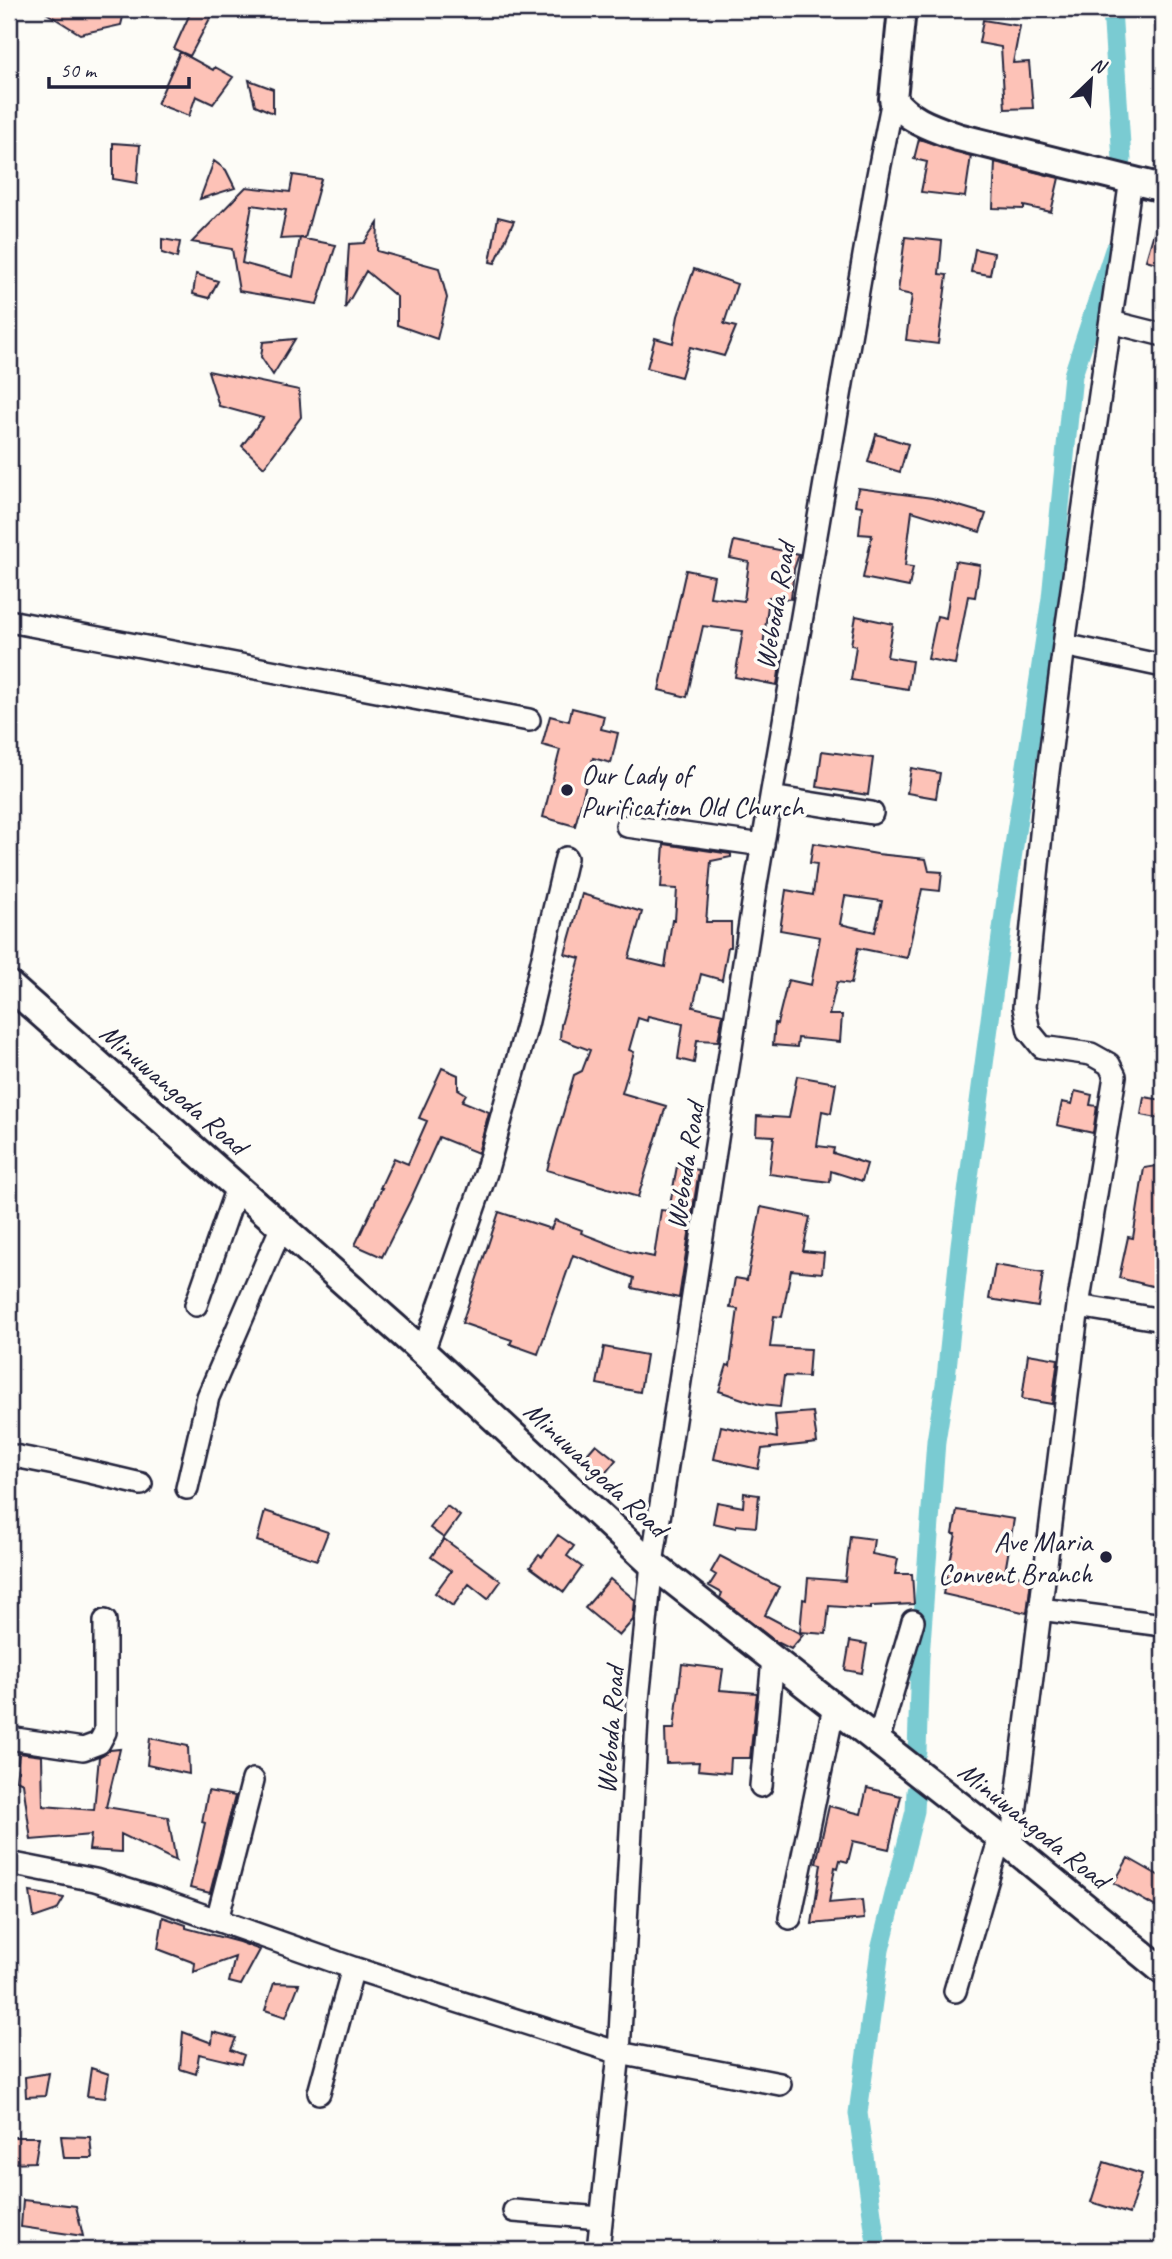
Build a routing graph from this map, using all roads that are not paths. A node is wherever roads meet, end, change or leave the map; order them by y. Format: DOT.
graph roads {
  1 [pos="902,9"];
  2 [pos="893,99"];
  3 [pos="1131,179"];
  4 [pos="1163,188"];
  5 [pos="1111,322"];
  6 [pos="1163,335"];
  7 [pos="9,621"];
  8 [pos="1064,645"];
  9 [pos="1163,666"];
  10 [pos="529,720"];
  11 [pos="771,797"];
  12 [pos="872,813"];
  13 [pos="627,826"];
  14 [pos="763,845"];
  15 [pos="566,858"];
  16 [pos="9,985"];
  17 [pos="237,1187"];
  18 [pos="282,1227"];
  19 [pos="196,1305"];
  20 [pos="1078,1306"];
  21 [pos="1163,1320"];
  22 [pos="422,1352"];
  23 [pos="9,1455"];
  24 [pos="141,1484"];
  25 [pos="187,1488"];
  26 [pos="652,1564"];
  27 [pos="1040,1609"];
  28 [pos="913,1621"];
  29 [pos="105,1622"];
  30 [pos="1163,1625"];
  31 [pos="773,1659"];
  32 [pos="834,1707"];
  33 [pos="9,1738"];
  34 [pos="877,1741"];
  35 [pos="253,1780"];
  36 [pos="761,1786"];
  37 [pos="1005,1841"];
  38 [pos="9,1863"];
  39 [pos="790,1918"];
  40 [pos="218,1920"];
  41 [pos="353,1968"];
  42 [pos="1162,1968"];
  43 [pos="955,1991"];
  44 [pos="619,2053"];
  45 [pos="780,2084"];
  46 [pos="319,2093"];
  47 [pos="514,2211"];
  48 [pos="601,2218"];
  49 [pos="598,2250"];
  1 -- 2 [label="main road"];
  2 -- 3 [label="main road"];
  2 -- 11 [label="street, Weboda Road"];
  3 -- 4 [label="main road"];
  3 -- 5 [label="street"];
  5 -- 6 [label="street"];
  5 -- 8 [label="street"];
  7 -- 10 [label="street"];
  8 -- 9 [label="street"];
  8 -- 20 [label="street"];
  11 -- 12 [label="street"];
  11 -- 14 [label="street, Weboda Road"];
  13 -- 14 [label="street"];
  14 -- 26 [label="street, Weboda Road"];
  15 -- 22 [label="street"];
  16 -- 17 [label="main road, Minuwangoda Road"];
  17 -- 18 [label="main road, Minuwangoda Road"];
  17 -- 19 [label="street"];
  18 -- 22 [label="main road, Minuwangoda Road"];
  18 -- 25 [label="street"];
  20 -- 21 [label="street"];
  20 -- 27 [label="street"];
  22 -- 26 [label="main road, Minuwangoda Road"];
  23 -- 24 [label="street"];
  26 -- 31 [label="main road, Minuwangoda Road"];
  26 -- 44 [label="street, Weboda Road"];
  27 -- 30 [label="street"];
  27 -- 37 [label="street"];
  28 -- 34 [label="street"];
  29 -- 33 [label="street"];
  31 -- 32 [label="main road, Minuwangoda Road"];
  31 -- 36 [label="street"];
  32 -- 34 [label="main road, Minuwangoda Road"];
  32 -- 39 [label="street"];
  34 -- 37 [label="main road, Minuwangoda Road"];
  35 -- 40 [label="street"];
  37 -- 42 [label="main road, Minuwangoda Road"];
  37 -- 43 [label="street"];
  38 -- 40 [label="street"];
  40 -- 41 [label="street"];
  41 -- 44 [label="street"];
  41 -- 46 [label="street"];
  44 -- 45 [label="street"];
  44 -- 48 [label="street, Weboda Road"];
  47 -- 48 [label="street"];
  48 -- 49 [label="street, Weboda Road"];
}
